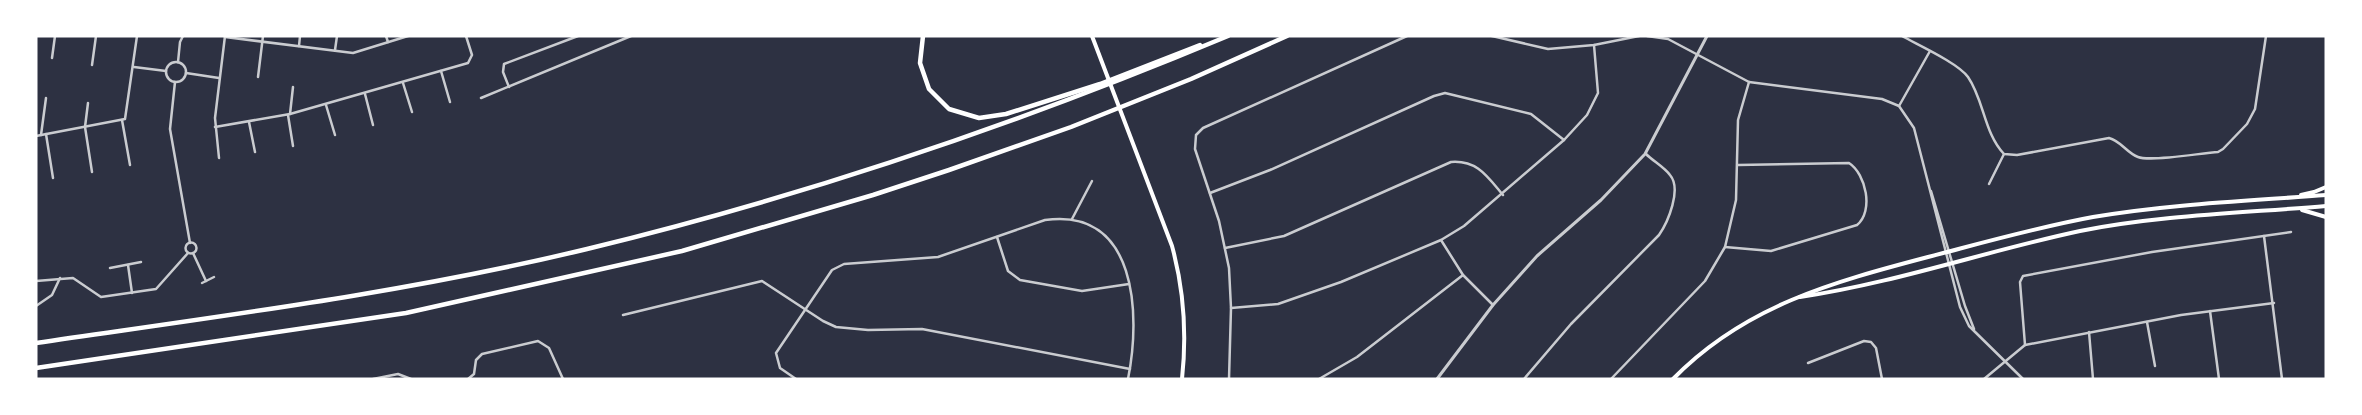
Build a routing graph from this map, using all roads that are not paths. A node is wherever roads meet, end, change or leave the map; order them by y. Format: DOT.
graph roads {
  1 [pos="54,36"];
  2 [pos="96,36"];
  3 [pos="137,36"];
  4 [pos="179,36"];
  5 [pos="183,36"];
  6 [pos="225,36"];
  7 [pos="263,36"];
  8 [pos="300,36"];
  9 [pos="337,36"];
  10 [pos="386,36"];
  11 [pos="408,36"];
  12 [pos="466,36"];
  13 [pos="578,36"];
  14 [pos="632,36"];
  15 [pos="923,36"];
  16 [pos="1092,36"];
  17 [pos="1287,36"];
  18 [pos="1407,36"];
  19 [pos="1492,36"];
  20 [pos="1510,36"];
  21 [pos="1639,36"];
  22 [pos="1647,36"];
  23 [pos="1707,36"];
  24 [pos="1902,36"];
  25 [pos="2266,36"];
  26 [pos="1226,37"];
  27 [pos="1509,40"];
  28 [pos="180,42"];
  29 [pos="262,42"];
  30 [pos="388,42"];
  31 [pos="1594,45"];
  32 [pos="299,46"];
  33 [pos="335,50"];
  34 [pos="1930,51"];
  35 [pos="1698,54"];
  36 [pos="52,58"];
  37 [pos="178,62"];
  38 [pos="92,65"];
  39 [pos="134,67"];
  40 [pos="166,71"];
  41 [pos="441,71"];
  42 [pos="186,73"];
  43 [pos="258,77"];
  44 [pos="220,78"];
  45 [pos="175,82"];
  46 [pos="1749,82"];
  47 [pos="403,83"];
  48 [pos="294,87"];
  49 [pos="509,87"];
  50 [pos="365,94"];
  51 [pos="46,98"];
  52 [pos="481,98"];
  53 [pos="450,102"];
  54 [pos="88,103"];
  55 [pos="326,105"];
  56 [pos="1899,106"];
  57 [pos="412,112"];
  58 [pos="289,115"];
  59 [pos="122,120"];
  60 [pos="249,122"];
  61 [pos="374,124"];
  62 [pos="85,127"];
  63 [pos="215,127"];
  64 [pos="46,134"];
  65 [pos="41,135"];
  66 [pos="335,135"];
  67 [pos="36,136"];
  68 [pos="1564,140"];
  69 [pos="293,146"];
  70 [pos="255,152"];
  71 [pos="1645,154"];
  72 [pos="2004,154"];
  73 [pos="219,158"];
  74 [pos="130,165"];
  75 [pos="1738,165"];
  76 [pos="92,172"];
  77 [pos="53,178"];
  78 [pos="1092,180"];
  79 [pos="1989,184"];
  80 [pos="2326,187"];
  81 [pos="1210,193"];
  82 [pos="1503,194"];
  83 [pos="2326,195"];
  84 [pos="2279,199"];
  85 [pos="2326,206"];
  86 [pos="2295,209"];
  87 [pos="2326,217"];
  88 [pos="1072,220"];
  89 [pos="2291,232"];
  90 [pos="2264,236"];
  91 [pos="997,238"];
  92 [pos="1441,240"];
  93 [pos="190,243"];
  94 [pos="1725,247"];
  95 [pos="1225,248"];
  96 [pos="1947,252"];
  97 [pos="188,253"];
  98 [pos="192,253"];
  99 [pos="141,262"];
  100 [pos="1950,264"];
  101 [pos="128,265"];
  102 [pos="110,268"];
  103 [pos="1463,275"];
  104 [pos="214,277"];
  105 [pos="60,278"];
  106 [pos="36,281"];
  107 [pos="206,281"];
  108 [pos="202,283"];
  109 [pos="1129,284"];
  110 [pos="132,293"];
  111 [pos="1792,298"];
  112 [pos="2274,303"];
  113 [pos="36,306"];
  114 [pos="1492,306"];
  115 [pos="1231,308"];
  116 [pos="804,309"];
  117 [pos="2210,311"];
  118 [pos="624,315"];
  119 [pos="2147,322"];
  120 [pos="2089,332"];
  121 [pos="36,343"];
  122 [pos="2025,345"];
  123 [pos="2006,360"];
  124 [pos="1808,363"];
  125 [pos="2155,366"];
  126 [pos="36,368"];
  127 [pos="1130,368"];
  128 [pos="373,379"];
  129 [pos="411,379"];
  130 [pos="468,379"];
  131 [pos="563,379"];
  132 [pos="796,379"];
  133 [pos="1128,379"];
  134 [pos="1182,379"];
  135 [pos="1229,379"];
  136 [pos="1319,379"];
  137 [pos="1437,379"];
  138 [pos="1524,379"];
  139 [pos="1611,379"];
  140 [pos="1673,379"];
  141 [pos="1882,379"];
  142 [pos="1984,379"];
  143 [pos="2023,379"];
  144 [pos="2093,379"];
  145 [pos="2219,379"];
  146 [pos="2282,379"];
  1 -- 36 [label="street"];
  2 -- 38 [label="street"];
  3 -- 39 [label="street"];
  4 -- 28 [label="street"];
  5 -- 28 [label="street"];
  6 -- 29 [label="street"];
  6 -- 44 [label="street"];
  7 -- 29 [label="street"];
  8 -- 32 [label="street"];
  9 -- 33 [label="street"];
  10 -- 30 [label="street"];
  11 -- 30 [label="street"];
  12 -- 41 [label="street"];
  13 -- 49 [label="street"];
  14 -- 49 [label="street"];
  15 -- 26 [label="highway"];
  16 -- 134 [label="main road"];
  17 -- 126 [label="highway"];
  18 -- 81 [label="street"];
  19 -- 27 [label="street"];
  20 -- 27 [label="street"];
  21 -- 31 [label="street"];
  22 -- 35 [label="street"];
  23 -- 35 [label="street"];
  24 -- 34 [label="street"];
  25 -- 72 [label="street"];
  26 -- 121 [label="highway"];
  27 -- 31 [label="street"];
  28 -- 37 [label="street"];
  29 -- 32 [label="street"];
  29 -- 43 [label="street"];
  30 -- 33 [label="street"];
  31 -- 68 [label="street"];
  32 -- 33 [label="street"];
  34 -- 56 [label="street"];
  34 -- 72 [label="street"];
  35 -- 46 [label="street"];
  35 -- 71 [label="street"];
  37 -- 40 [label="street"];
  37 -- 42 [label="street"];
  39 -- 40 [label="street"];
  39 -- 59 [label="street"];
  40 -- 45 [label="street"];
  41 -- 47 [label="street"];
  41 -- 53 [label="street"];
  42 -- 44 [label="street"];
  42 -- 45 [label="street"];
  44 -- 63 [label="street"];
  45 -- 93 [label="street"];
  46 -- 56 [label="street"];
  46 -- 75 [label="street"];
  47 -- 50 [label="street"];
  47 -- 57 [label="street"];
  48 -- 58 [label="street"];
  49 -- 52 [label="street"];
  50 -- 55 [label="street"];
  50 -- 61 [label="street"];
  51 -- 65 [label="street"];
  54 -- 62 [label="street"];
  55 -- 58 [label="street"];
  55 -- 66 [label="street"];
  56 -- 96 [label="street"];
  58 -- 60 [label="street"];
  58 -- 69 [label="street"];
  59 -- 62 [label="street"];
  59 -- 74 [label="street"];
  60 -- 63 [label="street"];
  60 -- 70 [label="street"];
  62 -- 64 [label="street"];
  62 -- 76 [label="street"];
  63 -- 73 [label="street"];
  64 -- 65 [label="street"];
  64 -- 77 [label="street"];
  65 -- 67 [label="street"];
  68 -- 81 [label="street"];
  68 -- 82 [label="street"];
  71 -- 114 [label="street"];
  71 -- 138 [label="street"];
  72 -- 79 [label="street"];
  75 -- 94 [label="street"];
  75 -- 94 [label="street"];
  78 -- 88 [label="street"];
  80 -- 84 [label="main road"];
  81 -- 95 [label="street"];
  82 -- 92 [label="street"];
  82 -- 95 [label="street"];
  83 -- 84 [label="main road"];
  84 -- 96 [label="main road"];
  85 -- 86 [label="main road"];
  86 -- 87 [label="main road"];
  86 -- 100 [label="main road"];
  88 -- 91 [label="street"];
  88 -- 109 [label="street"];
  89 -- 90 [label="street"];
  90 -- 112 [label="street"];
  90 -- 122 [label="street"];
  91 -- 109 [label="street"];
  91 -- 116 [label="street"];
  92 -- 103 [label="street"];
  92 -- 115 [label="street"];
  93 -- 97 [label="street"];
  93 -- 98 [label="street"];
  94 -- 139 [label="street"];
  95 -- 115 [label="street"];
  96 -- 100 [label="street"];
  96 -- 111 [label="main road"];
  97 -- 98 [label="street"];
  97 -- 110 [label="street"];
  98 -- 107 [label="street"];
  99 -- 101 [label="street"];
  100 -- 111 [label="main road"];
  100 -- 123 [label="street"];
  101 -- 102 [label="street"];
  101 -- 110 [label="street"];
  103 -- 114 [label="street"];
  103 -- 136 [label="street"];
  104 -- 107 [label="street"];
  105 -- 106 [label="street"];
  105 -- 110 [label="street"];
  105 -- 113 [label="street"];
  107 -- 108 [label="street"];
  109 -- 127 [label="street"];
  111 -- 140 [label="main road"];
  112 -- 117 [label="street"];
  112 -- 146 [label="street"];
  114 -- 137 [label="street"];
  115 -- 135 [label="street"];
  116 -- 118 [label="street"];
  116 -- 127 [label="street"];
  116 -- 132 [label="street"];
  117 -- 119 [label="street"];
  117 -- 145 [label="street"];
  119 -- 120 [label="street"];
  119 -- 125 [label="street"];
  120 -- 122 [label="street"];
  120 -- 144 [label="street"];
  122 -- 123 [label="street"];
  123 -- 142 [label="street"];
  123 -- 143 [label="street"];
  124 -- 141 [label="street"];
  127 -- 133 [label="street"];
  128 -- 129 [label="street"];
  130 -- 131 [label="street"];
}
